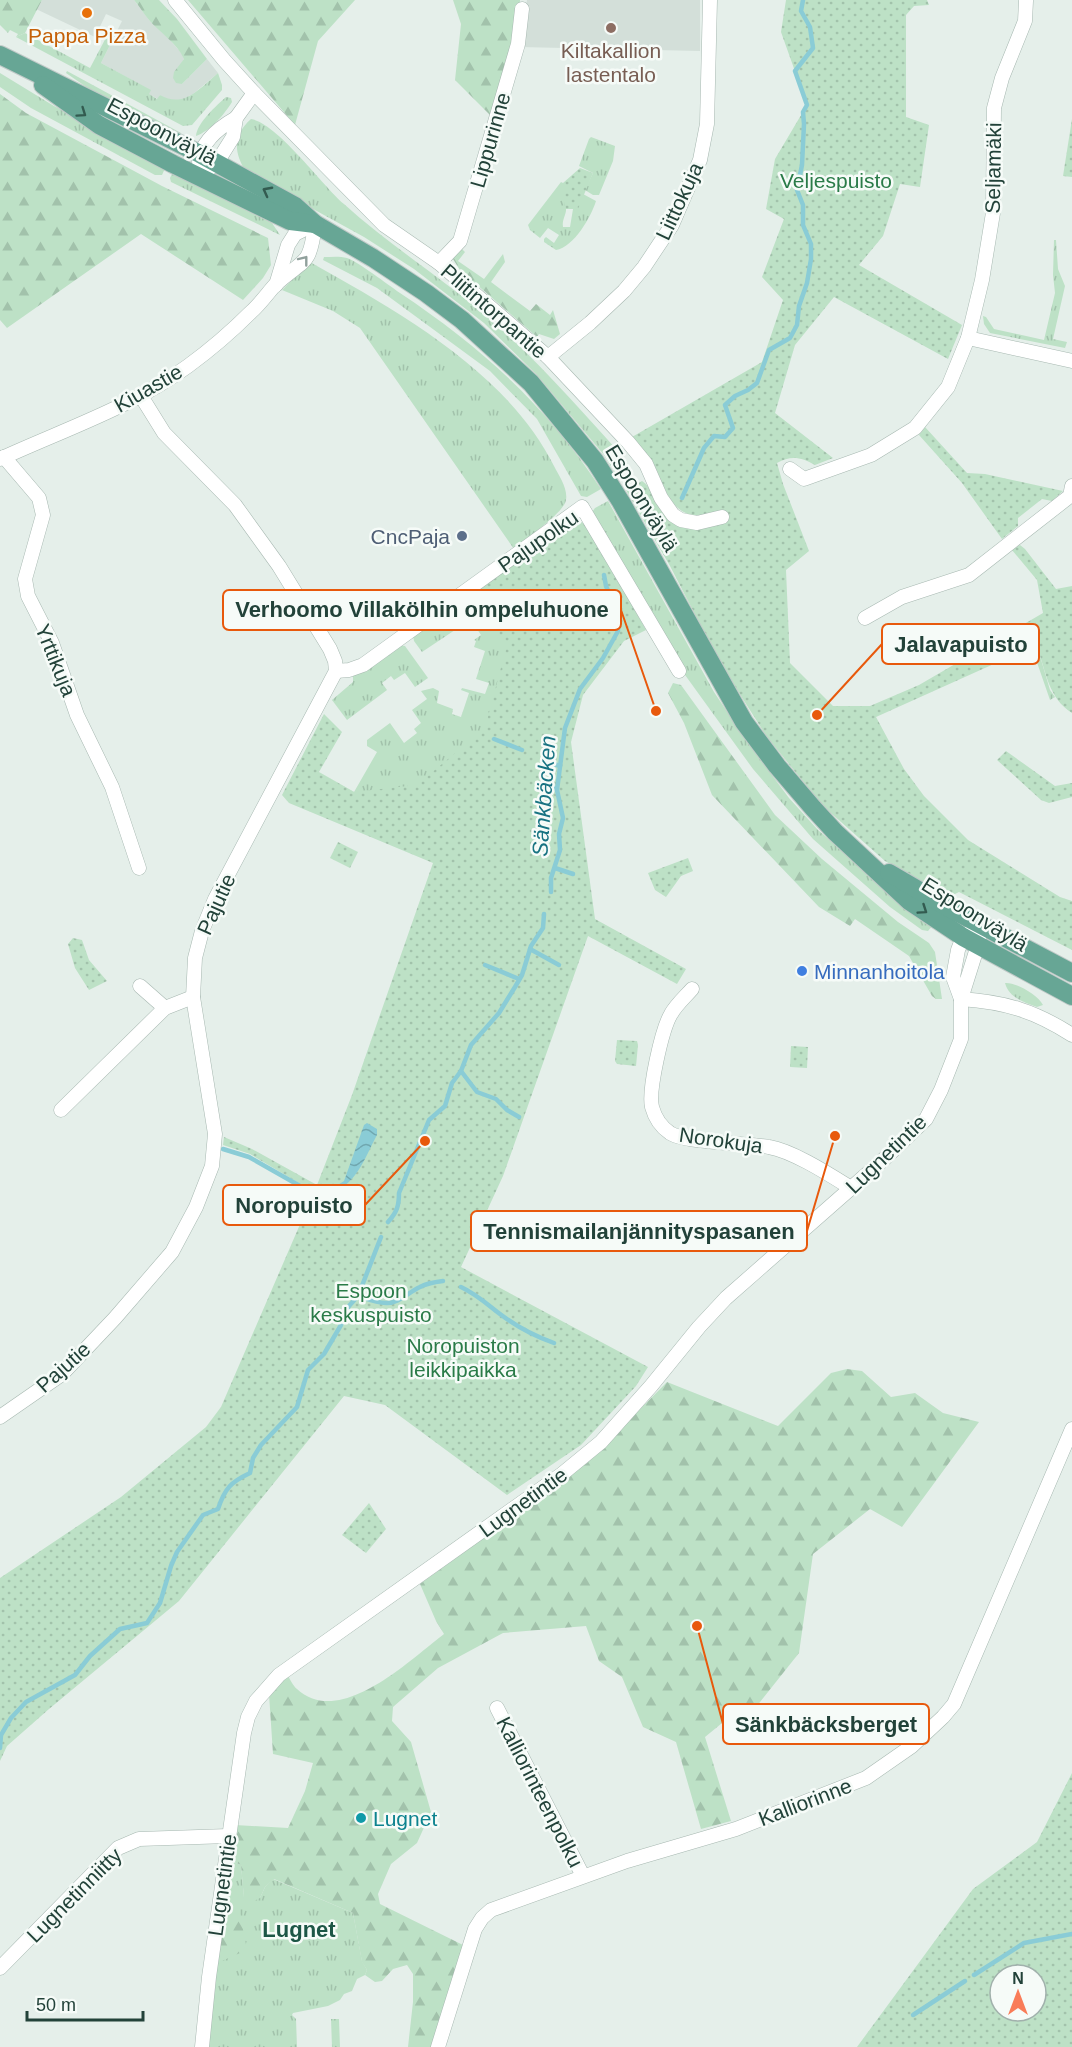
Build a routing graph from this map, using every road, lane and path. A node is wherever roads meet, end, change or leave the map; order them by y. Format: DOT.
graph roads {
  1 [pos="175,0"];
  2 [pos="710,0"];
  3 [pos="1026,1"];
  4 [pos="522,9"];
  5 [pos="0,55"];
  6 [pos="254,93"];
  7 [pos="236,118"];
  8 [pos="200,154"];
  9 [pos="216,164"];
  10 [pos="198,176"];
  11 [pos="315,224"];
  12 [pos="440,264"];
  13 [pos="276,285"];
  14 [pos="968,338"];
  15 [pos="548,357"];
  16 [pos="1072,361"];
  17 [pos="141,396"];
  18 [pos="2,458"];
  19 [pos="790,469"];
  20 [pos="1072,486"];
  21 [pos="722,517"];
  22 [pos="865,618"];
  23 [pos="336,671"];
  24 [pos="679,671"];
  25 [pos="863,858"];
  26 [pos="139,868"];
  27 [pos="980,924"];
  28 [pos="971,941"];
  29 [pos="1072,973"];
  30 [pos="140,986"];
  31 [pos="692,989"];
  32 [pos="1072,996"];
  33 [pos="193,997"];
  34 [pos="960,999"];
  35 [pos="165,1008"];
  36 [pos="1072,1035"];
  37 [pos="61,1110"];
  38 [pos="851,1188"];
  39 [pos="0,1417"];
  40 [pos="1072,1429"];
  41 [pos="497,1708"];
  42 [pos="228,1836"];
  43 [pos="583,1876"];
  44 [pos="0,1968"];
  45 [pos="202,2047"];
  46 [pos="438,2047"];
  1 -- 6 [label="street, Pliitintorpantie"];
  2 -- 15 [label="street, Liittokuja"];
  3 -- 14 [label="street, Seljamäki"];
  4 -- 12 [label="street, Lippurinne"];
  5 -- 8 [label="main road, Espoonväylä"];
  5 -- 10 [label="main road, Espoonväylä, one-way"];
  6 -- 7 [label="street"];
  6 -- 12 [label="street, Pliitintorpantie"];
  7 -- 8 [label="street"];
  7 -- 9 [label="street"];
  8 -- 9 [label="main road, Espoonväylä"];
  8 -- 10 [label="street"];
  9 -- 10 [label="street"];
  11 -- 9 [label="main road, Espoonväylä, one-way"];
  10 -- 11 [label="main road, Espoonväylä"];
  13 -- 11 [label="street, Kiuastie, one-way"];
  11 -- 13 [label="street, Kiuastie"];
  11 -- 25 [label="main road, Espoonväylä"];
  12 -- 15 [label="street, Pliitintorpantie"];
  13 -- 17 [label="street, Kiuastie"];
  14 -- 16 [label="street"];
  14 -- 19 [label="street, Seljamäki"];
  15 -- 21 [label="street, Pliitintorpantie"];
  17 -- 18 [label="street, Kiuastie"];
  17 -- 23 [label="street"];
  18 -- 26 [label="street, Yrttikuja"];
  20 -- 22 [label="street"];
  23 -- 24 [label="street, Pajupolku"];
  23 -- 33 [label="street, Pajutie"];
  25 -- 27 [label="main road, Espoonväylä"];
  25 -- 28 [label="main road, Espoonväylä, one-way"];
  27 -- 28 [label="street"];
  27 -- 29 [label="main road, Espoonväylä"];
  28 -- 32 [label="main road, Espoonväylä"];
  28 -- 34 [label="street, Lugnetintie"];
  30 -- 35 [label="street"];
  31 -- 38 [label="street, Norokuja"];
  33 -- 35 [label="street"];
  33 -- 39 [label="street, Pajutie"];
  34 -- 36 [label="street"];
  34 -- 38 [label="street, Lugnetintie"];
  35 -- 37 [label="street"];
  38 -- 42 [label="street, Lugnetintie"];
  40 -- 43 [label="street, Kalliorinne"];
  41 -- 43 [label="street, Kalliorinteenpolku"];
  42 -- 44 [label="street, Lugnetinniitty"];
  42 -- 45 [label="street, Lugnetintie"];
  43 -- 46 [label="street, Kalliorinne"];
}
